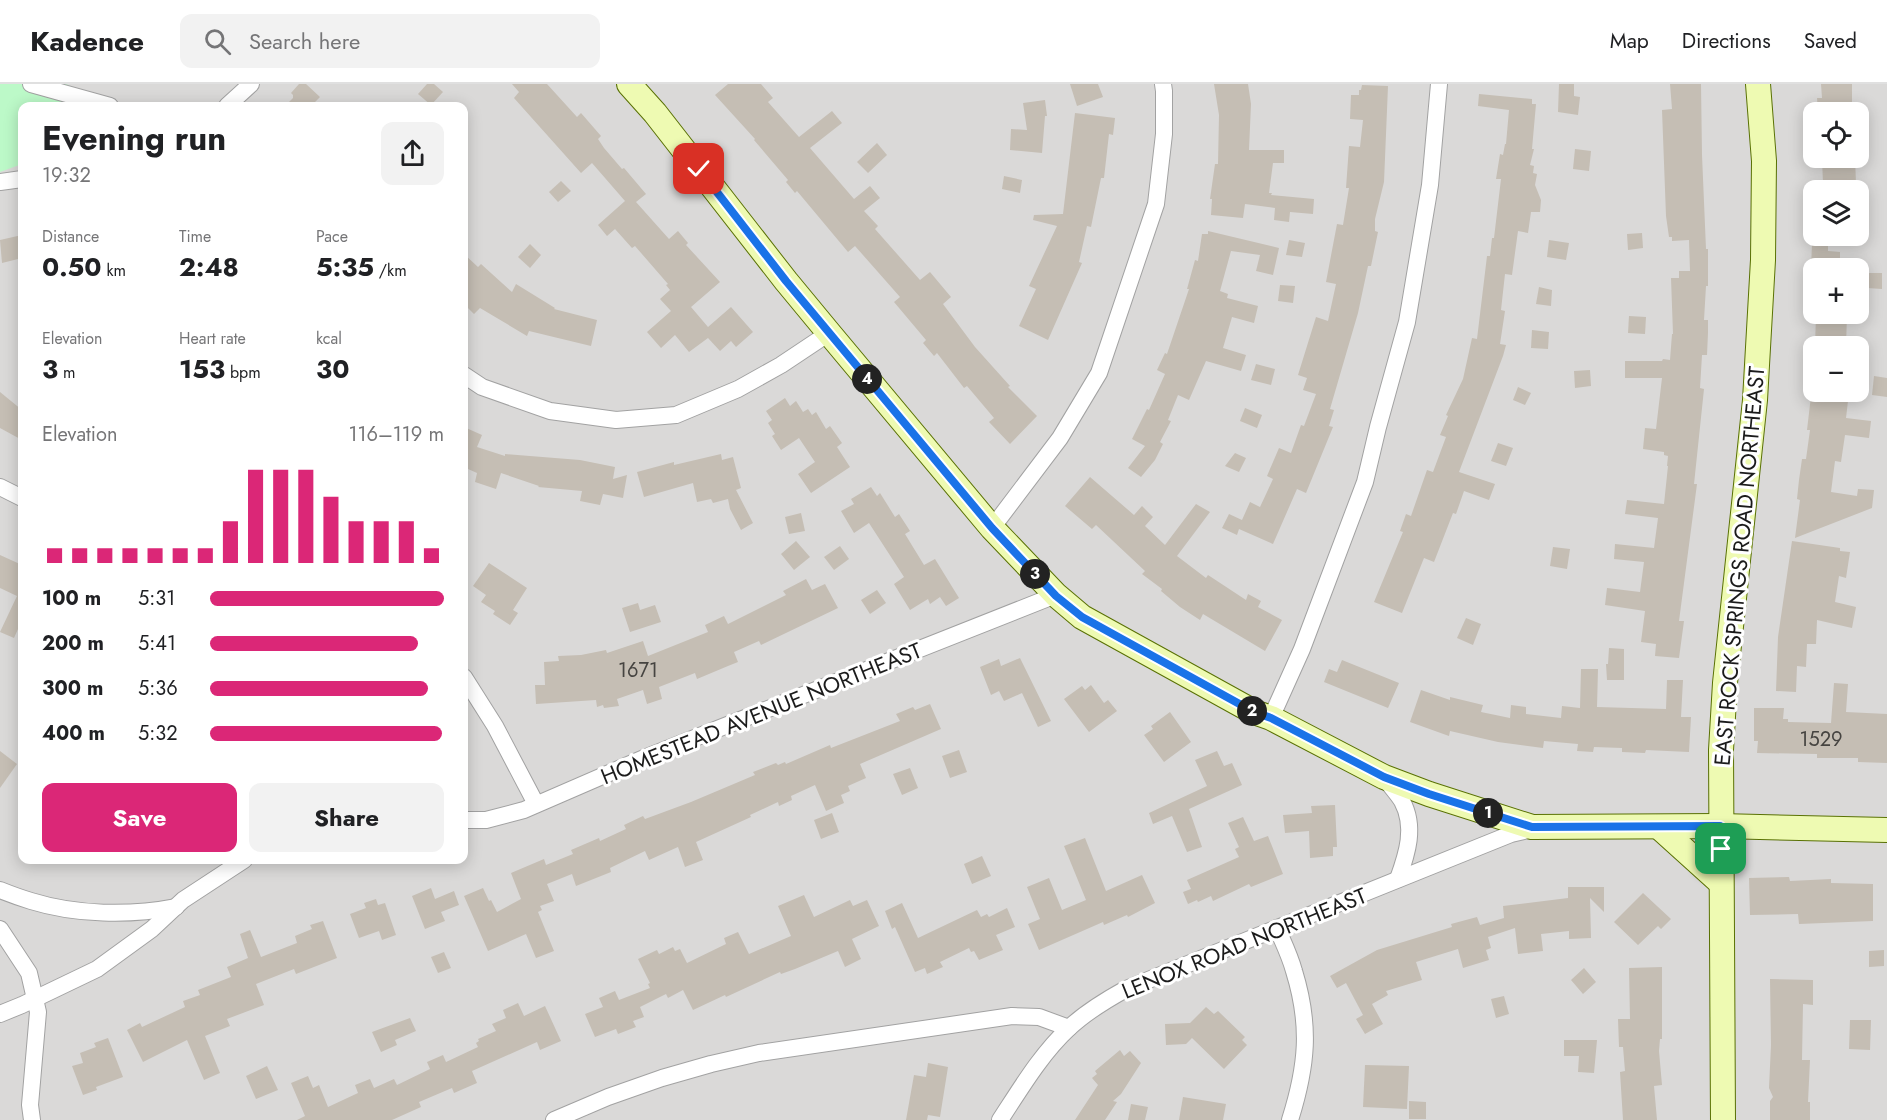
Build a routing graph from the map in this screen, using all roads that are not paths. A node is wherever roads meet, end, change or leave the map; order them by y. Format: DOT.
graph roads {
  1 [pos="31,84"];
  2 [pos="250,84"];
  3 [pos="629,84"];
  4 [pos="1163,84"];
  5 [pos="1439,84"];
  6 [pos="1758,84"];
  7 [pos="96,102"];
  8 [pos="231,102"];
  9 [pos="18,179"];
  10 [pos="0,182"];
  11 [pos="829,333"];
  12 [pos="468,378"];
  13 [pos="0,487"];
  14 [pos="18,496"];
  15 [pos="992,528"];
  16 [pos="1056,596"];
  17 [pos="468,683"];
  18 [pos="1271,718"];
  19 [pos="1384,777"];
  20 [pos="536,804"];
  21 [pos="468,820"];
  22 [pos="1720,826"];
  23 [pos="1532,827"];
  24 [pos="1659,827"];
  25 [pos="1887,830"];
  26 [pos="238,864"];
  27 [pos="1398,879"];
  28 [pos="1721,883"];
  29 [pos="0,890"];
  30 [pos="176,907"];
  31 [pos="1277,928"];
  32 [pos="0,929"];
  33 [pos="36,998"];
  34 [pos="0,1014"];
  35 [pos="1069,1028"];
  36 [pos="32,1120"];
  37 [pos="554,1120"];
  38 [pos="1000,1120"];
  39 [pos="1290,1120"];
  40 [pos="1723,1120"];
  1 -- 7 [label="street"];
  2 -- 8 [label="street"];
  3 -- 11 [label="street"];
  4 -- 15 [label="street"];
  5 -- 18 [label="street"];
  6 -- 22 [label="street, EAST ROCK SPRINGS ROAD NORTHEAST"];
  9 -- 10 [label="street"];
  11 -- 12 [label="street"];
  11 -- 15 [label="street"];
  13 -- 14 [label="street"];
  15 -- 16 [label="street"];
  16 -- 18 [label="street"];
  16 -- 20 [label="street, HOMESTEAD AVENUE NORTHEAST"];
  17 -- 20 [label="street"];
  18 -- 19 [label="street"];
  19 -- 23 [label="street"];
  19 -- 27 [label="street"];
  20 -- 21 [label="street, HOMESTEAD AVENUE NORTHEAST"];
  22 -- 24 [label="street"];
  22 -- 25 [label="street"];
  22 -- 28 [label="street, EAST ROCK SPRINGS ROAD NORTHEAST"];
  23 -- 24 [label="street"];
  23 -- 27 [label="street, LENOX ROAD NORTHEAST"];
  24 -- 28 [label="street"];
  26 -- 30 [label="street"];
  27 -- 31 [label="street, LENOX ROAD NORTHEAST"];
  28 -- 40 [label="street, EAST ROCK SPRINGS ROAD NORTHEAST"];
  29 -- 30 [label="street"];
  30 -- 33 [label="street"];
  31 -- 35 [label="street, LENOX ROAD NORTHEAST"];
  31 -- 39 [label="street"];
  32 -- 33 [label="street"];
  33 -- 34 [label="street"];
  33 -- 36 [label="street"];
  35 -- 37 [label="street"];
  35 -- 38 [label="street, LENOX ROAD NORTHEAST"];
}
